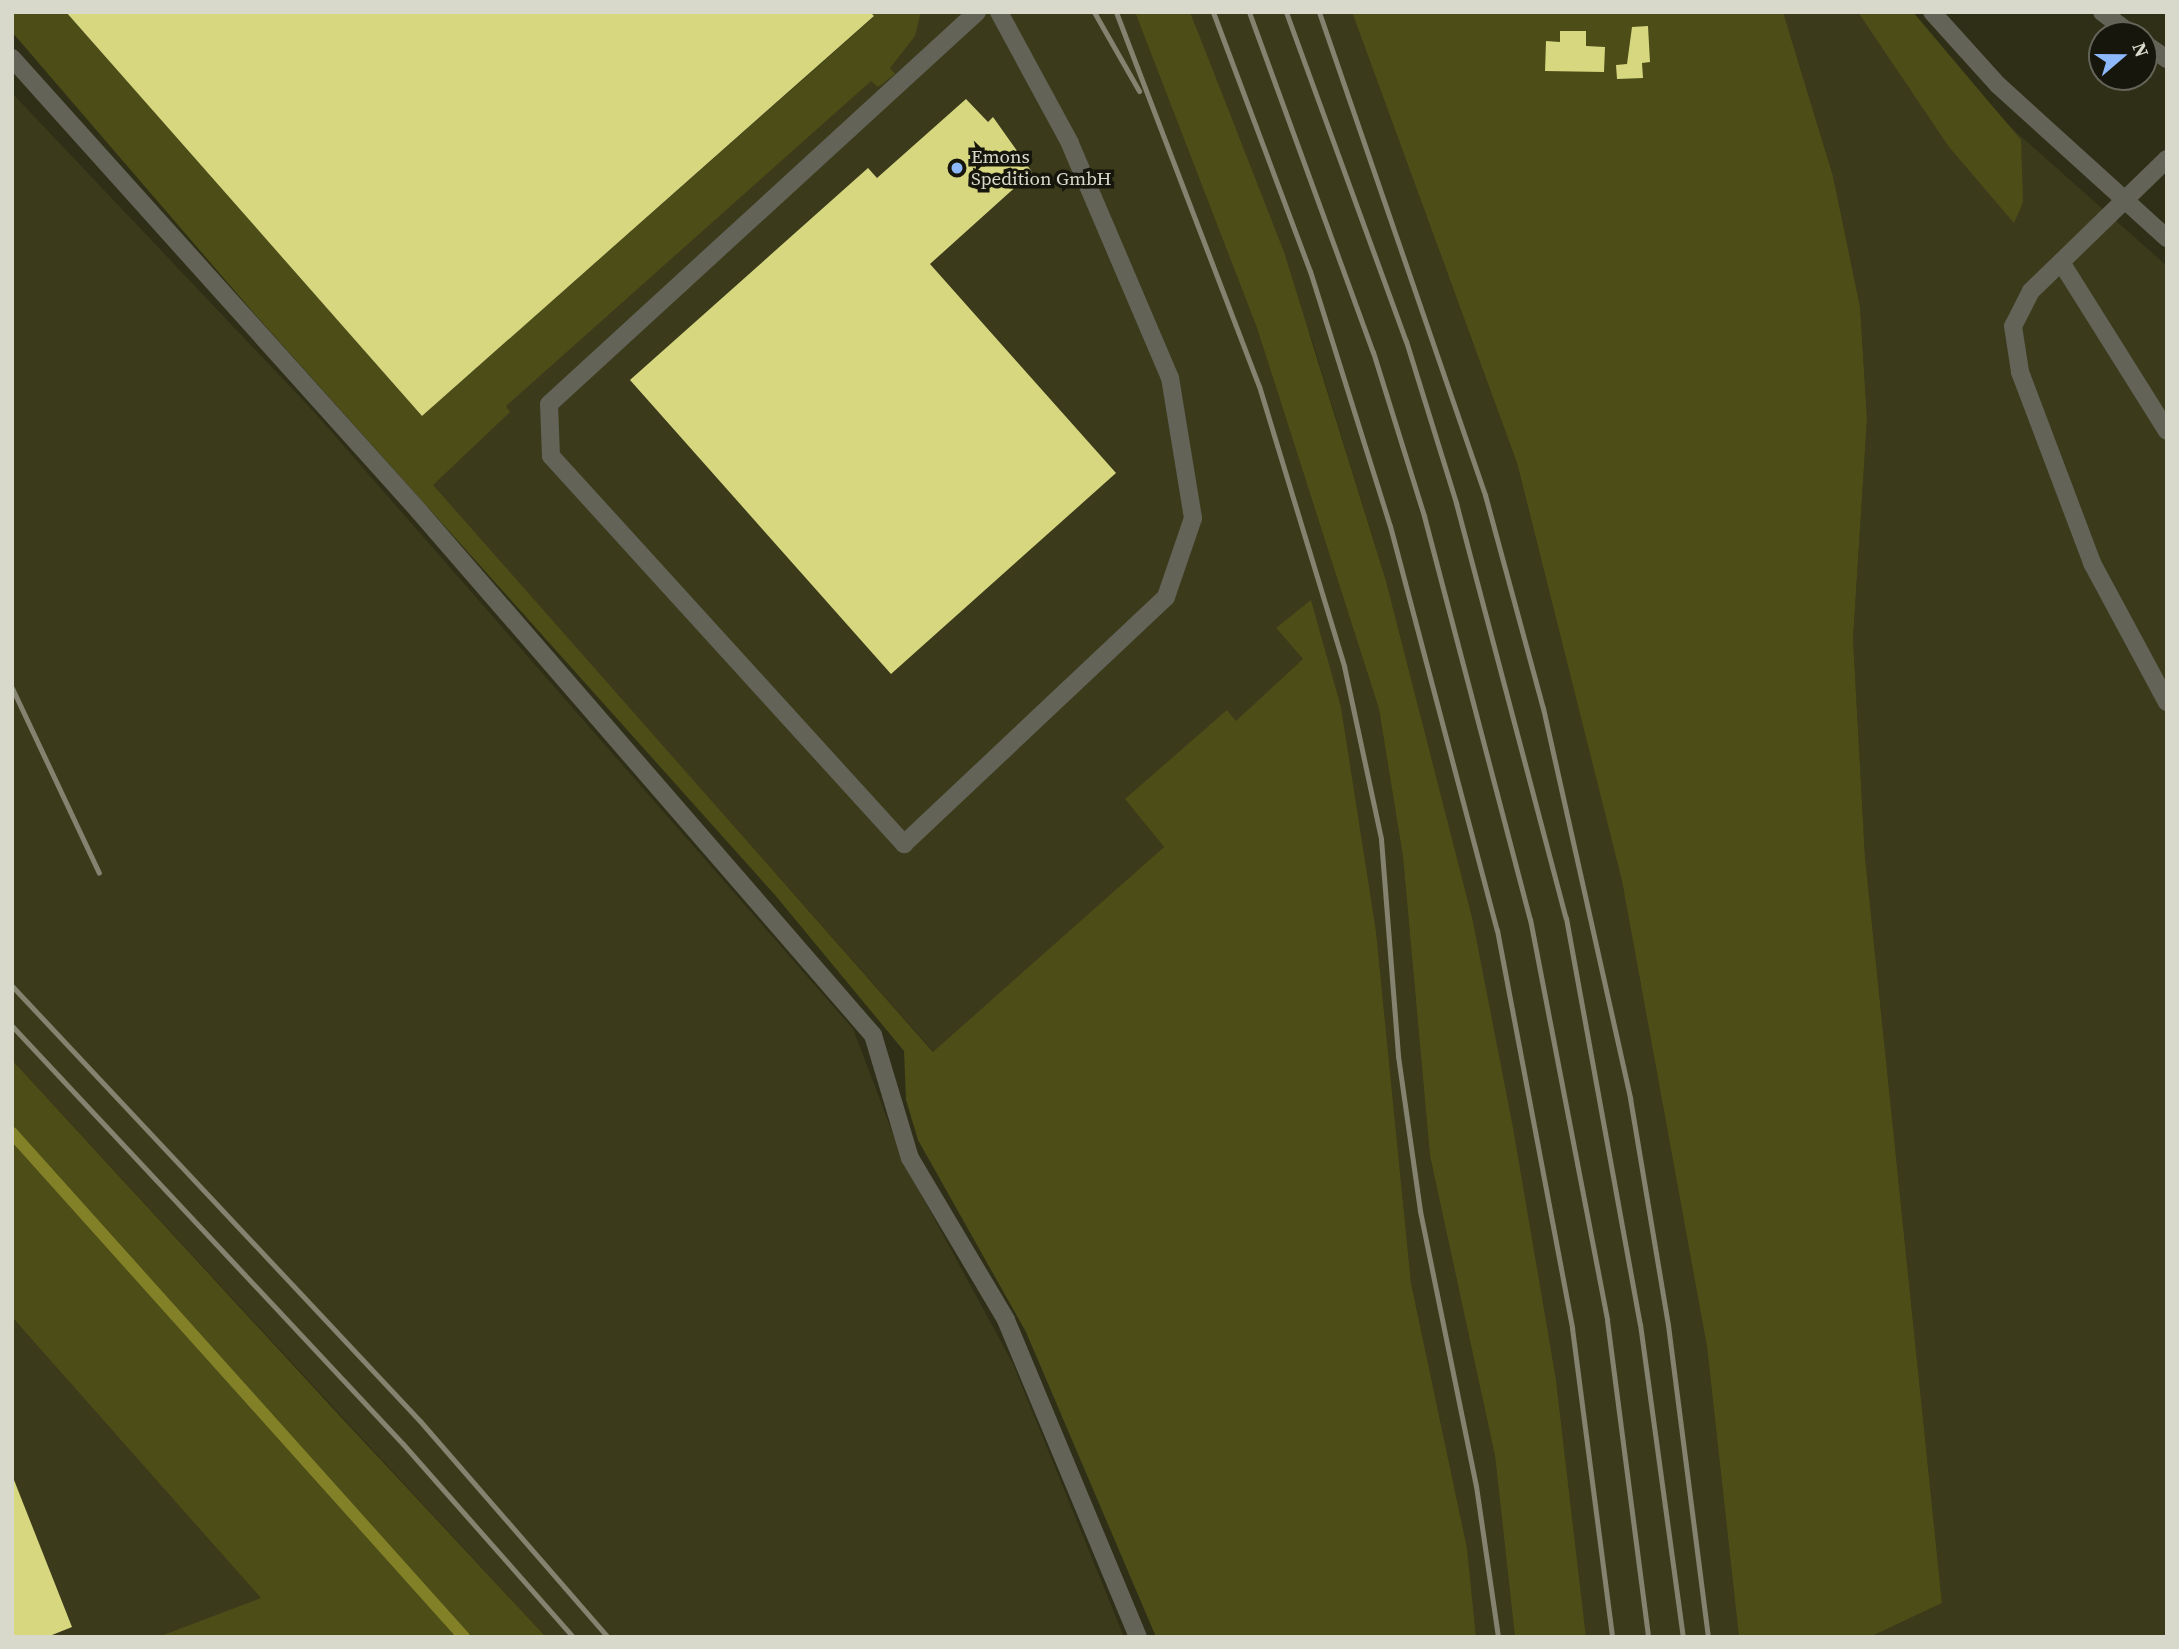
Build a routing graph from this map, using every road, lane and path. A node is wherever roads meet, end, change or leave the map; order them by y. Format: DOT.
graph roads {
  1 [pos="977,12"];
  2 [pos="999,12"];
  3 [pos="1931,12"];
  4 [pos="12,58"];
  5 [pos="2167,159"];
  6 [pos="2122,204"];
  7 [pos="2167,238"];
  8 [pos="2061,262"];
  9 [pos="2167,431"];
  10 [pos="2167,702"];
  11 [pos="1138,1637"];
  1 -- 2 [label="street"];
  3 -- 6 [label="street"];
  4 -- 11 [label="street"];
  5 -- 6 [label="street"];
  6 -- 7 [label="street"];
  6 -- 8 [label="street"];
  8 -- 9 [label="street"];
  8 -- 10 [label="street"];
}
